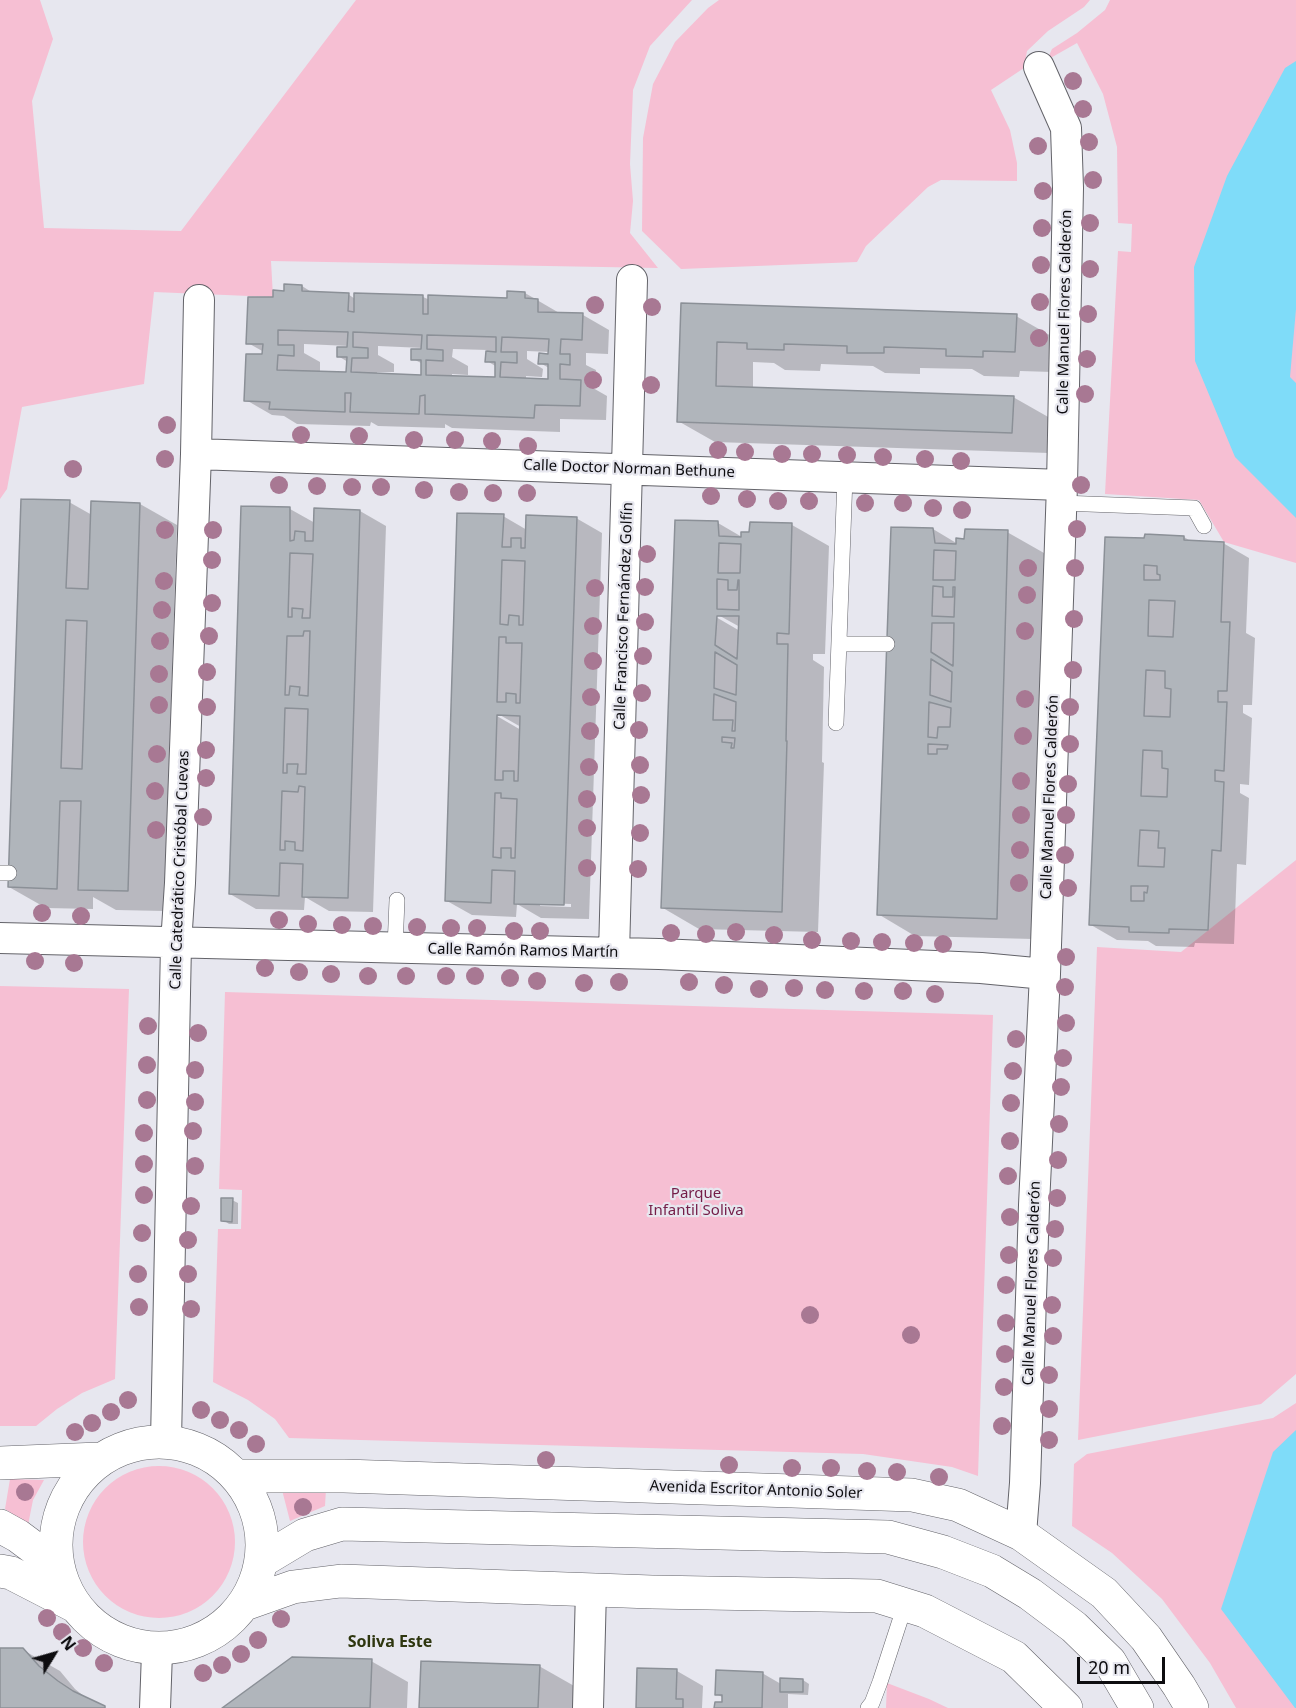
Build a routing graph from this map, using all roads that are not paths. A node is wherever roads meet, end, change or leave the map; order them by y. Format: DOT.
graph roads {
  1 [pos="1039,67"];
  2 [pos="632,280"];
  3 [pos="199,300"];
  4 [pos="196,454"];
  5 [pos="628,469"];
  6 [pos="845,477"];
  7 [pos="1061,494"];
  8 [pos="1204,525"];
  9 [pos="839,644"];
  10 [pos="887,644"];
  11 [pos="836,723"];
  12 [pos="397,900"];
  13 [pos="0,938"];
  14 [pos="176,944"];
  15 [pos="395,948"];
  16 [pos="614,953"];
  17 [pos="1045,974"];
  18 [pos="166,1441"];
  19 [pos="99,1460"];
  20 [pos="0,1463"];
  21 [pos="237,1476"];
  22 [pos="0,1526"];
  23 [pos="1021,1534"];
  24 [pos="265,1559"];
  25 [pos="57,1564"];
  26 [pos="0,1571"];
  27 [pos="591,1589"];
  28 [pos="246,1604"];
  29 [pos="905,1605"];
  30 [pos="75,1606"];
  31 [pos="157,1652"];
  32 [pos="155,1708"];
  33 [pos="588,1708"];
  34 [pos="868,1708"];
  35 [pos="1066,1708"];
  36 [pos="1137,1708"];
  37 [pos="1192,1708"];
  1 -- 7 [label="street, Calle Manuel Flores Calderón"];
  2 -- 5 [label="street, Calle Francisco Fernández Golfín"];
  3 -- 4 [label="street, Calle Catedrático Cristóbal Cuevas"];
  4 -- 5 [label="street, Calle Doctor Norman Bethune"];
  4 -- 14 [label="street, Calle Catedrático Cristóbal Cuevas"];
  5 -- 6 [label="street, Calle Doctor Norman Bethune"];
  5 -- 16 [label="street, Calle Francisco Fernández Golfín"];
  6 -- 7 [label="street, Calle Doctor Norman Bethune"];
  6 -- 9 [label="lane"];
  7 -- 8 [label="lane"];
  7 -- 17 [label="street, Calle Manuel Flores Calderón"];
  9 -- 10 [label="lane"];
  9 -- 11 [label="lane"];
  12 -- 15 [label="lane"];
  13 -- 14 [label="street, Calle Ramón Ramos Martín"];
  14 -- 15 [label="street, Calle Ramón Ramos Martín"];
  14 -- 18 [label="street, Calle Catedrático Cristóbal Cuevas"];
  15 -- 16 [label="street, Calle Ramón Ramos Martín"];
  16 -- 17 [label="street, Calle Ramón Ramos Martín"];
  17 -- 23 [label="street, Calle Manuel Flores Calderón"];
  18 -- 19 [label="street"];
  18 -- 21 [label="street"];
  19 -- 20 [label="street"];
  19 -- 25 [label="street"];
  21 -- 23 [label="street, Avenida Escritor Antonio Soler"];
  21 -- 24 [label="street"];
  22 -- 25 [label="street"];
  23 -- 37 [label="street, Avenida Escritor Antonio Soler"];
  24 -- 28 [label="street"];
  24 -- 36 [label="street"];
  25 -- 30 [label="street"];
  26 -- 30 [label="street"];
  27 -- 28 [label="street"];
  27 -- 29 [label="street"];
  27 -- 33 [label="street"];
  28 -- 31 [label="street"];
  29 -- 34 [label="lane"];
  29 -- 35 [label="street"];
  30 -- 31 [label="street"];
  31 -- 32 [label="street"];
}
